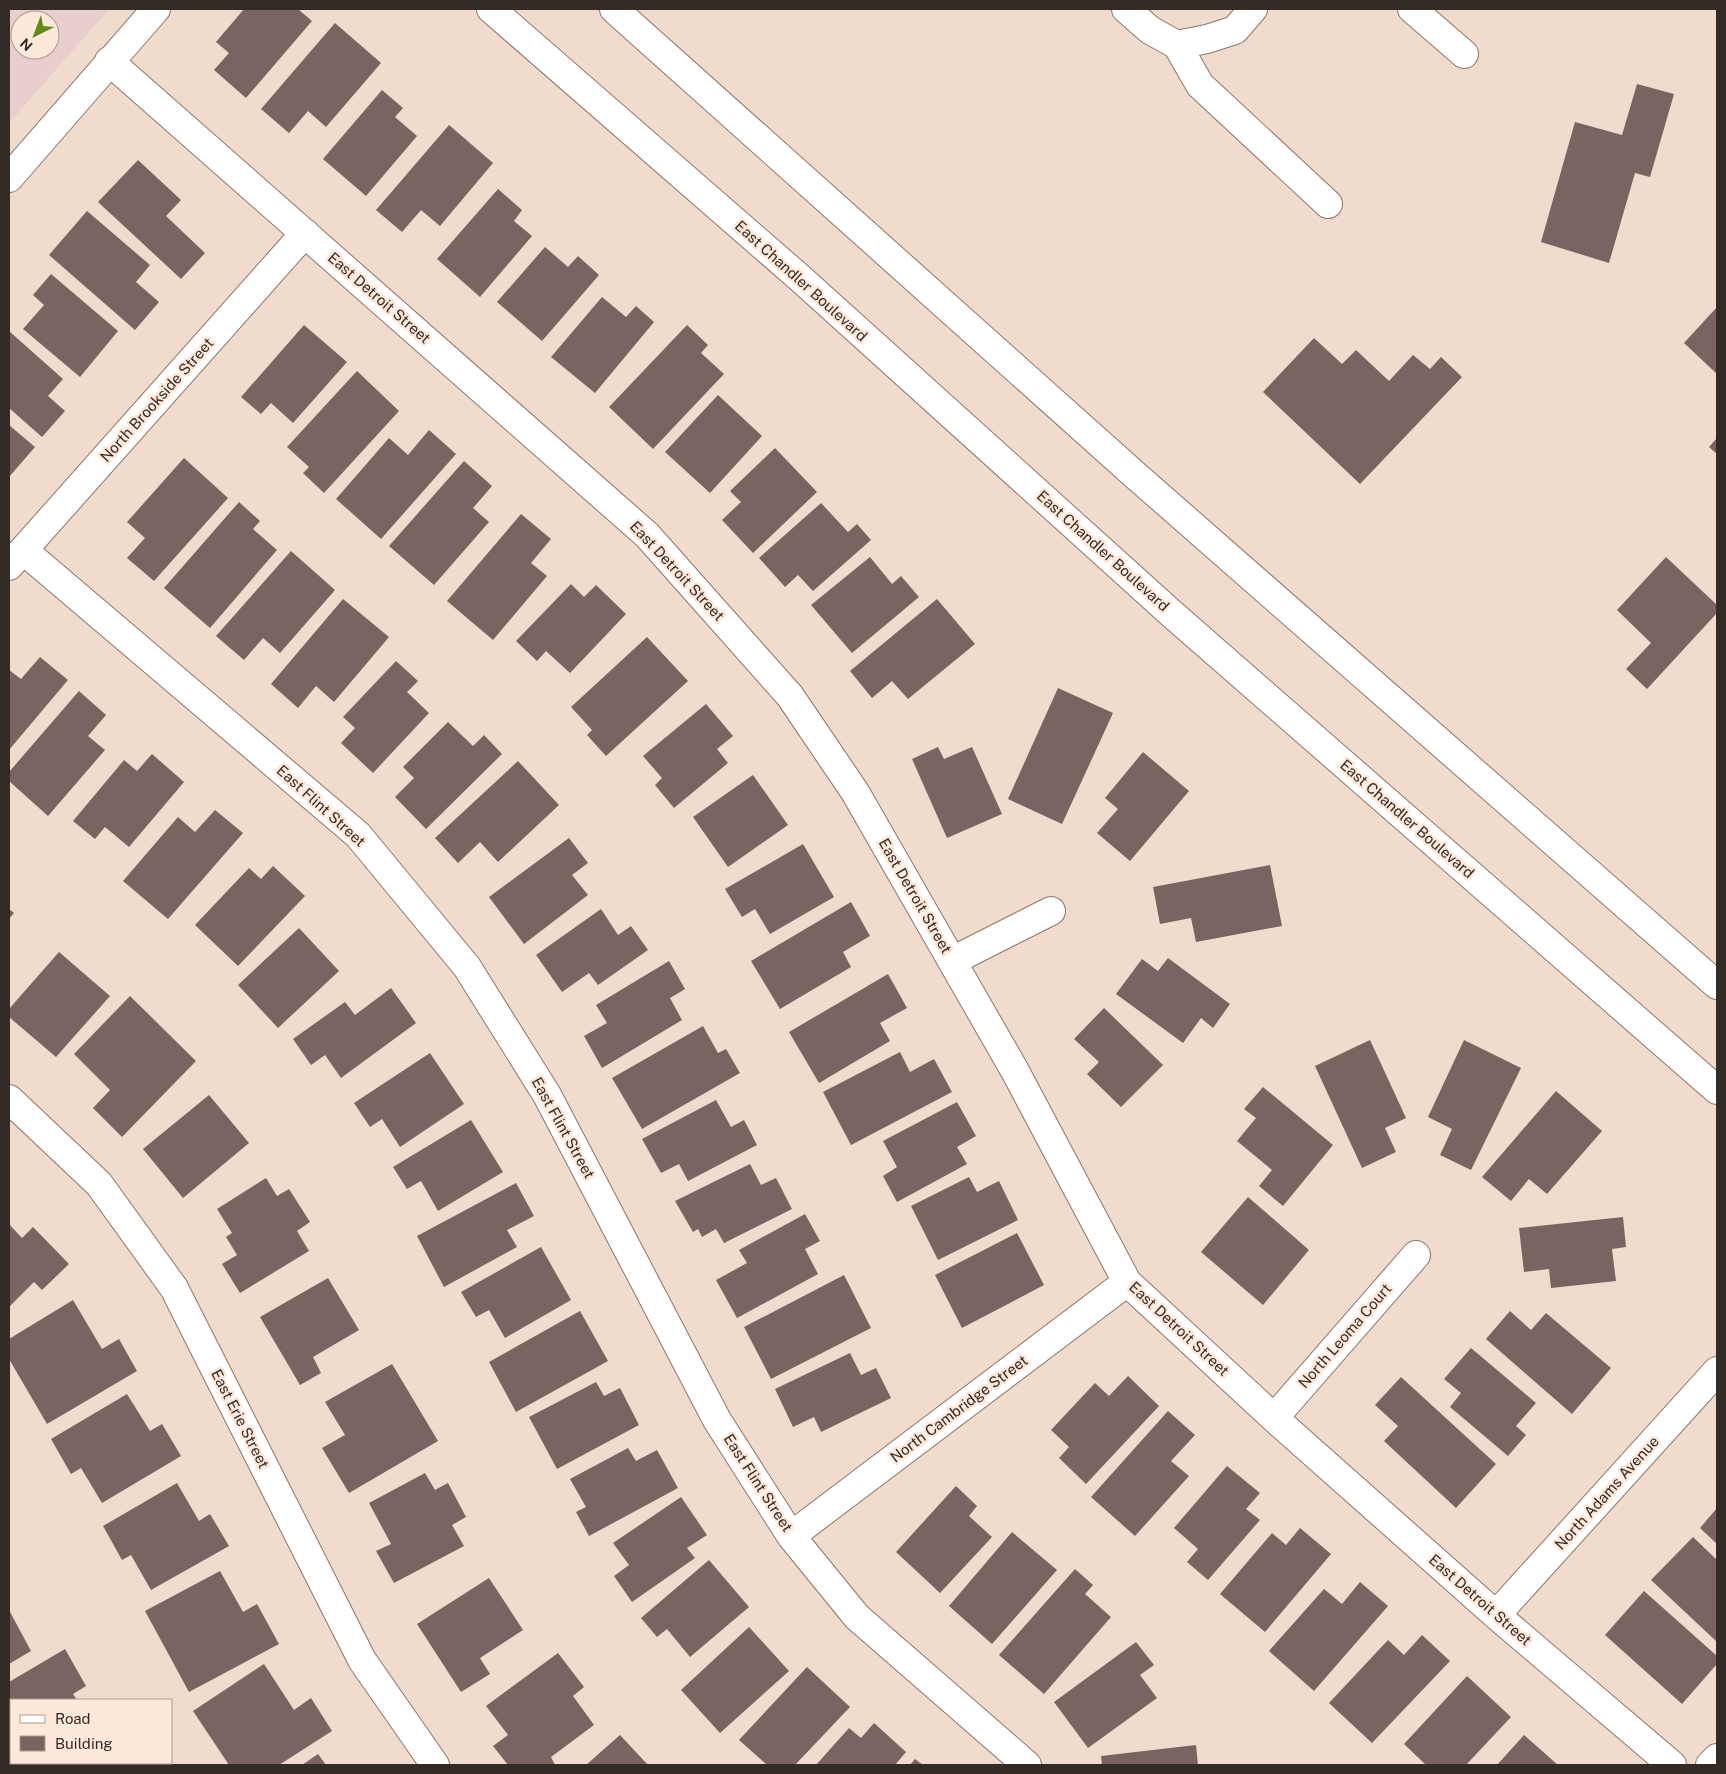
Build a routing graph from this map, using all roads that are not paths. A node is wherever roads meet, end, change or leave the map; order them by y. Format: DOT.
graph roads {
  1 [pos="156,9"];
  2 [pos="491,9"];
  3 [pos="614,9"];
  4 [pos="1126,9"];
  5 [pos="1253,9"];
  6 [pos="1412,9"];
  7 [pos="1178,45"];
  8 [pos="1464,54"];
  9 [pos="109,61"];
  10 [pos="9,178"];
  11 [pos="1328,204"];
  12 [pos="305,233"];
  13 [pos="16,558"];
  14 [pos="1051,911"];
  15 [pos="952,961"];
  16 [pos="1717,985"];
  17 [pos="1717,1090"];
  18 [pos="9,1099"];
  19 [pos="1416,1255"];
  20 [pos="1127,1282"];
  21 [pos="1717,1371"];
  22 [pos="1274,1418"];
  23 [pos="792,1536"];
  24 [pos="1496,1615"];
  25 [pos="1717,1758"];
  26 [pos="435,1765"];
  27 [pos="1027,1765"];
  28 [pos="1672,1765"];
  29 [pos="1710,1765"];
  1 -- 9 [label="street"];
  2 -- 17 [label="street, East Chandler Boulevard"];
  3 -- 16 [label="street"];
  4 -- 7 [label="street"];
  5 -- 7 [label="street"];
  6 -- 8 [label="street"];
  7 -- 11 [label="street"];
  9 -- 10 [label="street"];
  9 -- 12 [label="street, East Detroit Street"];
  12 -- 13 [label="street, North Brookside Street"];
  12 -- 15 [label="street, East Detroit Street"];
  13 -- 23 [label="street, East Flint Street"];
  14 -- 15 [label="street"];
  15 -- 20 [label="street, East Detroit Street"];
  18 -- 26 [label="street, East Erie Street"];
  19 -- 22 [label="street, North Leoma Court"];
  20 -- 22 [label="street, East Detroit Street"];
  20 -- 23 [label="street, North Cambridge Street"];
  21 -- 24 [label="street, North Adams Avenue"];
  22 -- 24 [label="street, East Detroit Street"];
  23 -- 27 [label="street, East Flint Street"];
  24 -- 28 [label="street, East Detroit Street"];
  25 -- 29 [label="street"];
}
